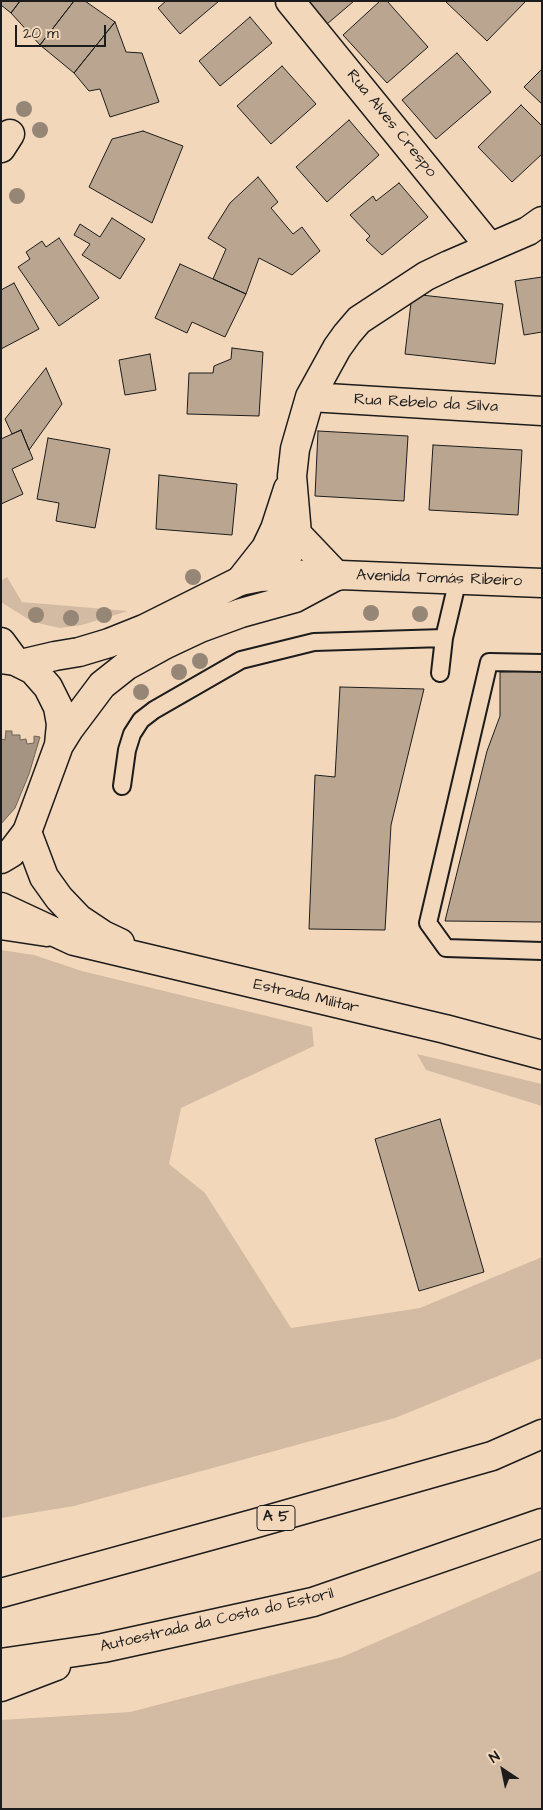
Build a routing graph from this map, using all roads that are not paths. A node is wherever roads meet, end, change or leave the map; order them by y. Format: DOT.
graph roads {
  1 [pos="290,1"];
  2 [pos="542,221"];
  3 [pos="490,247"];
  4 [pos="310,397"];
  5 [pos="542,411"];
  6 [pos="292,476"];
  7 [pos="297,534"];
  8 [pos="279,575"];
  9 [pos="337,576"];
  10 [pos="458,580"];
  11 [pos="240,581"];
  12 [pos="542,583"];
  13 [pos="200,628"];
  14 [pos="444,638"];
  15 [pos="10,657"];
  16 [pos="542,663"];
  17 [pos="440,673"];
  18 [pos="60,745"];
  19 [pos="122,786"];
  20 [pos="27,832"];
  21 [pos="1,859"];
  22 [pos="1,907"];
  23 [pos="1,925"];
  24 [pos="57,934"];
  25 [pos="542,951"];
  26 [pos="167,964"];
  27 [pos="445,1029"];
  28 [pos="542,1043"];
  29 [pos="542,1055"];
  30 [pos="542,1434"];
  31 [pos="542,1523"];
  32 [pos="1,1593"];
  33 [pos="103,1648"];
  34 [pos="1,1663"];
  35 [pos="1,1687"];
  1 -- 3 [label="main road, Rua Alves Crespo"];
  2 -- 3 [label="main road"];
  3 -- 4 [label="main road"];
  4 -- 5 [label="main road, Rua Rebelo da Silva"];
  4 -- 6 [label="main road"];
  6 -- 7 [label="main road"];
  6 -- 11 [label="main road"];
  7 -- 8 [label="main road"];
  7 -- 9 [label="main road"];
  8 -- 9 [label="main road, Avenida Tomás Ribeiro"];
  8 -- 11 [label="main road, Avenida Tomás Ribeiro"];
  8 -- 13 [label="main road"];
  9 -- 10 [label="main road, Avenida Tomás Ribeiro"];
  9 -- 13 [label="main road, Avenida Tomás Ribeiro"];
  10 -- 12 [label="main road, Avenida Tomás Ribeiro"];
  10 -- 14 [label="lane"];
  11 -- 15 [label="main road, Avenida Tomás Ribeiro"];
  13 -- 18 [label="main road, Avenida Tomás Ribeiro"];
  14 -- 17 [label="lane"];
  14 -- 19 [label="lane"];
  15 -- 18 [label="main road"];
  16 -- 25 [label="lane"];
  18 -- 20 [label="main road"];
  20 -- 21 [label="main road"];
  20 -- 26 [label="main road, Estrada Militar"];
  22 -- 24 [label="main road, Estrada Militar"];
  23 -- 24 [label="main road, Estrada Militar"];
  24 -- 26 [label="main road, Estrada Militar"];
  26 -- 27 [label="main road, Estrada Militar"];
  27 -- 28 [label="main road, Estrada Militar"];
  27 -- 29 [label="main road, Estrada Militar"];
  30 -- 32 [label="main road, A 5"];
  31 -- 33 [label="main road, Autoestrada da Costa do Estoril"];
  33 -- 34 [label="main road, Autoestrada da Costa do Estoril"];
  33 -- 35 [label="main road"];
}
